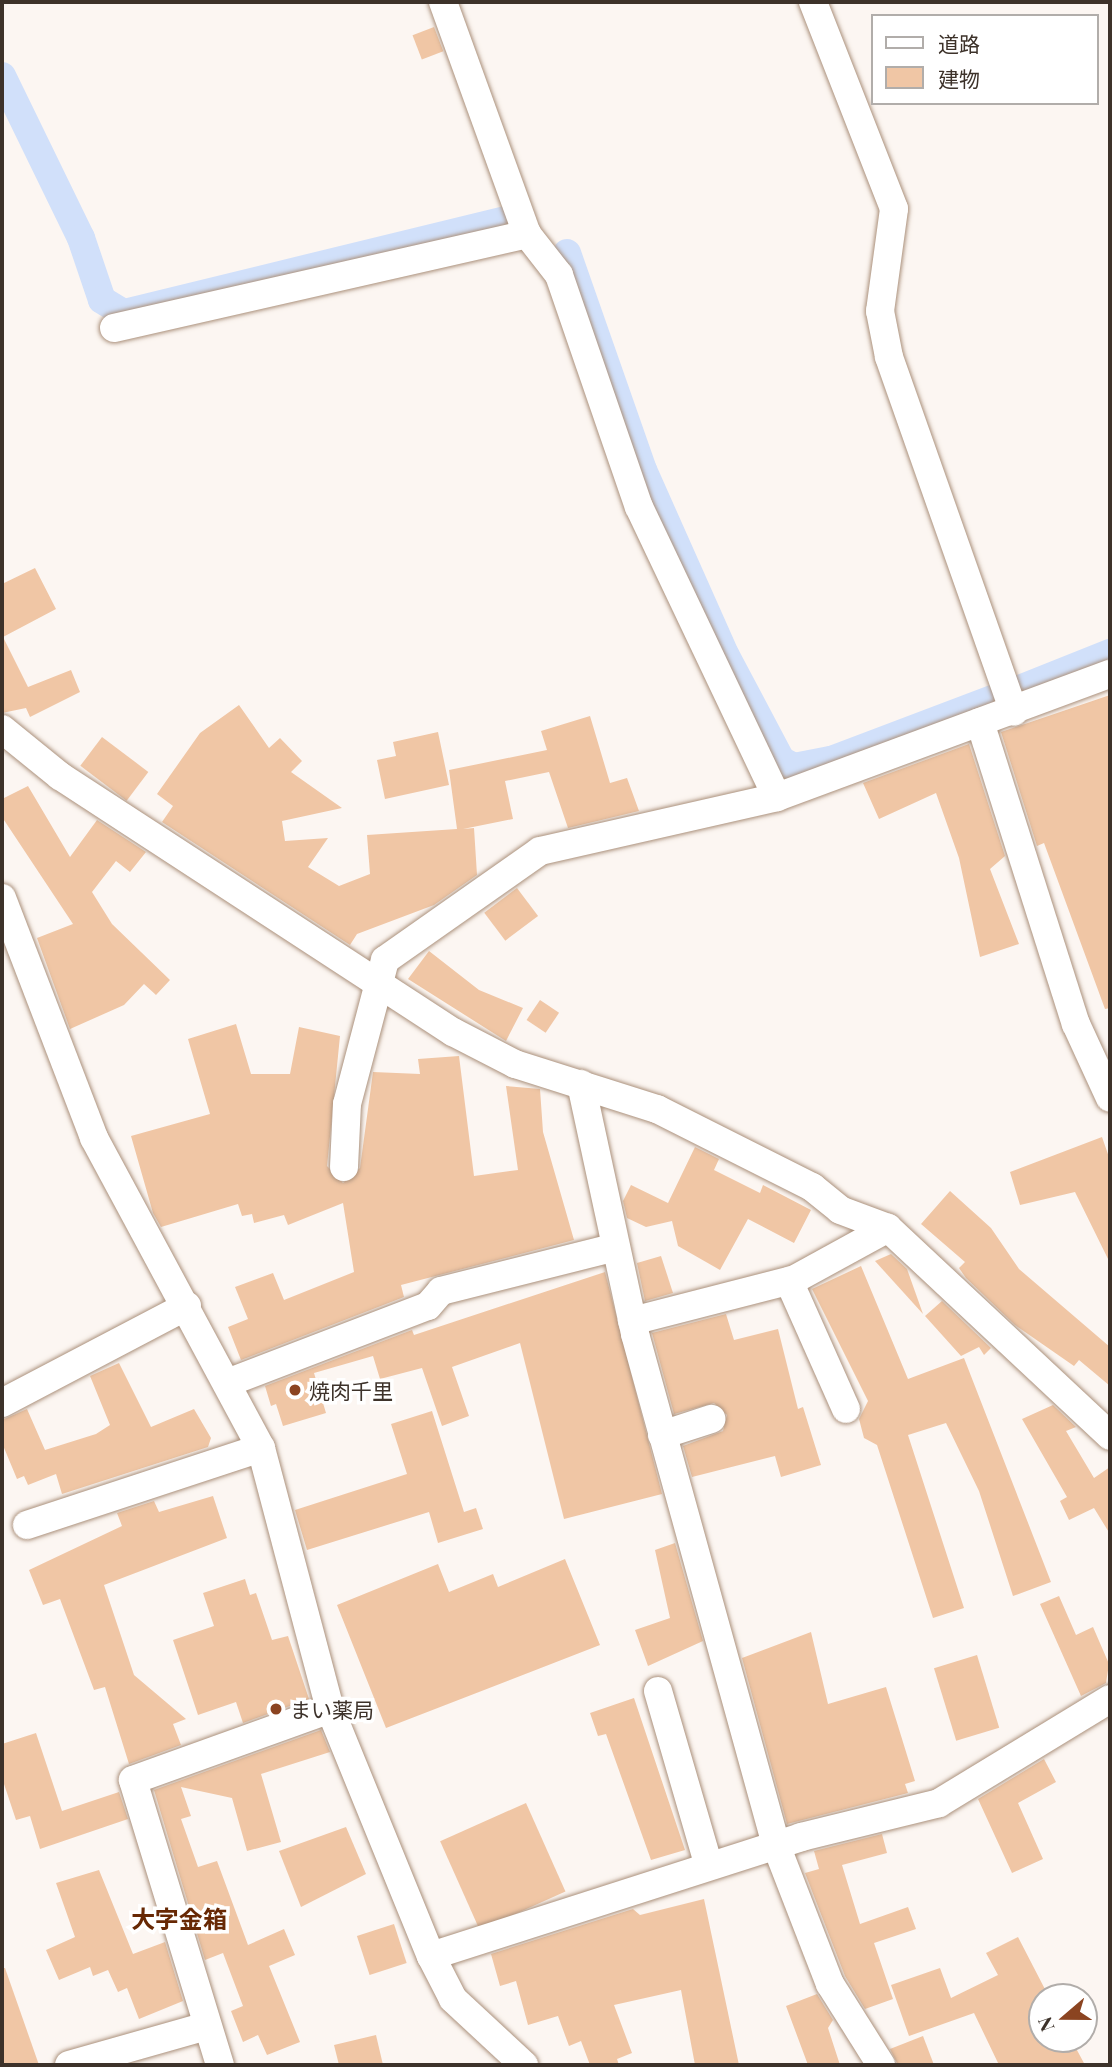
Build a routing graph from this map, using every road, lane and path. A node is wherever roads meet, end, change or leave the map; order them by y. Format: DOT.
graph roads {
  1 [pos="443,2"];
  2 [pos="813,2"];
  3 [pos="527,234"];
  4 [pos="114,328"];
  5 [pos="1110,674"];
  6 [pos="1014,712"];
  7 [pos="980,722"];
  8 [pos="2,729"];
  9 [pos="777,797"];
  10 [pos="2,898"];
  11 [pos="377,978"];
  12 [pos="581,1084"];
  13 [pos="1110,1098"];
  14 [pos="344,1167"];
  15 [pos="888,1228"];
  16 [pos="616,1247"];
  17 [pos="789,1281"];
  18 [pos="187,1306"];
  19 [pos="632,1321"];
  20 [pos="227,1383"];
  21 [pos="2,1403"];
  22 [pos="846,1409"];
  23 [pos="711,1419"];
  24 [pos="662,1435"];
  25 [pos="1110,1436"];
  26 [pos="261,1448"];
  27 [pos="27,1525"];
  28 [pos="658,1691"];
  29 [pos="1110,1699"];
  30 [pos="330,1709"];
  31 [pos="776,1844"];
  32 [pos="709,1866"];
  33 [pos="431,1956"];
  34 [pos="206,2026"];
  35 [pos="69,2065"];
  36 [pos="220,2065"];
  37 [pos="524,2065"];
  38 [pos="881,2065"];
  1 -- 3 [label="street"];
  2 -- 6 [label="street"];
  3 -- 4 [label="street"];
  3 -- 9 [label="street"];
  5 -- 6 [label="street"];
  6 -- 7 [label="street"];
  7 -- 9 [label="street"];
  7 -- 13 [label="street"];
  8 -- 11 [label="street"];
  9 -- 11 [label="street"];
  10 -- 18 [label="street"];
  11 -- 12 [label="street"];
  11 -- 14 [label="street"];
  12 -- 15 [label="street"];
  12 -- 16 [label="street"];
  15 -- 17 [label="street"];
  15 -- 25 [label="street"];
  16 -- 19 [label="street"];
  16 -- 20 [label="street"];
  17 -- 19 [label="street"];
  17 -- 22 [label="street"];
  18 -- 20 [label="street"];
  18 -- 21 [label="street"];
  19 -- 24 [label="street"];
  20 -- 26 [label="street"];
  23 -- 24 [label="street"];
  24 -- 31 [label="street"];
  26 -- 27 [label="street"];
  26 -- 30 [label="street"];
  28 -- 32 [label="street"];
  29 -- 31 [label="street"];
  30 -- 33 [label="street"];
  30 -- 34 [label="street"];
  31 -- 32 [label="street"];
  31 -- 38 [label="street"];
  32 -- 33 [label="street"];
  33 -- 37 [label="street"];
  34 -- 35 [label="street"];
  34 -- 36 [label="street"];
}
